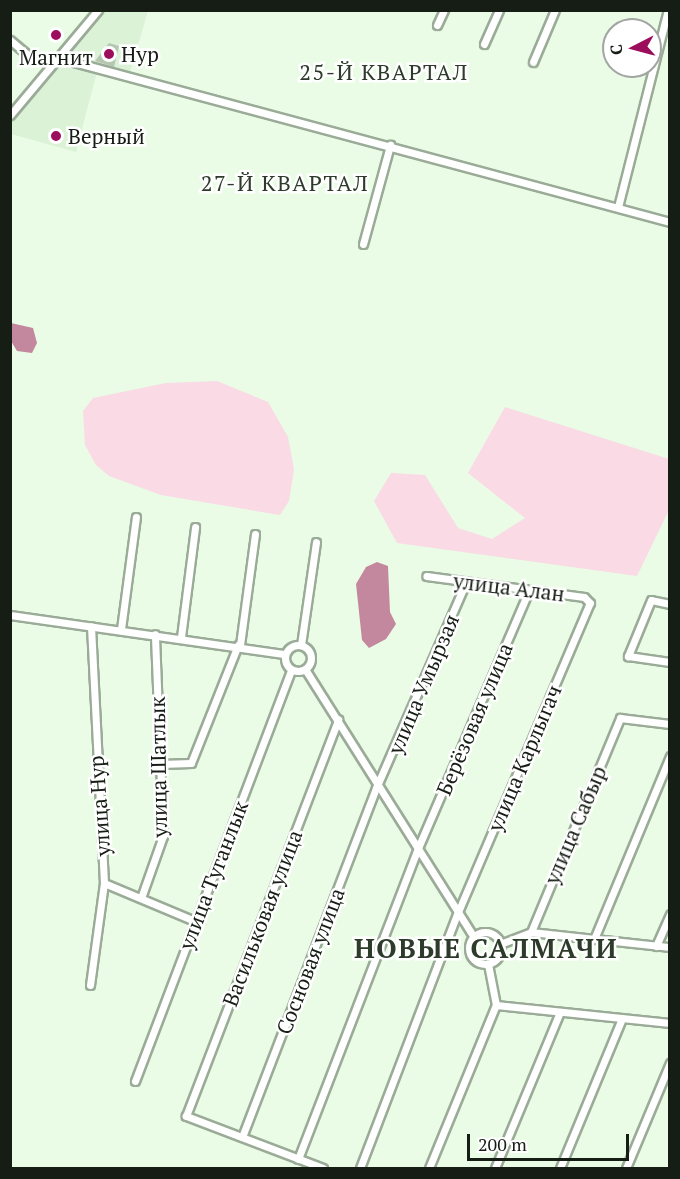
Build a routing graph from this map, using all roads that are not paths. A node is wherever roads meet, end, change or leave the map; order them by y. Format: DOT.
graph roads {
  1 [pos="98,10"];
  2 [pos="444,10"];
  3 [pos="499,10"];
  4 [pos="555,10"];
  5 [pos="668,10"];
  6 [pos="437,25"];
  7 [pos="10,40"];
  8 [pos="484,44"];
  9 [pos="58,58"];
  10 [pos="33,59"];
  11 [pos="533,62"];
  12 [pos="10,115"];
  13 [pos="390,145"];
  14 [pos="618,207"];
  15 [pos="669,222"];
  16 [pos="363,244"];
  17 [pos="136,517"];
  18 [pos="195,527"];
  19 [pos="255,534"];
  20 [pos="316,542"];
  21 [pos="426,576"];
  22 [pos="466,582"];
  23 [pos="529,590"];
  24 [pos="590,603"];
  25 [pos="669,604"];
  26 [pos="10,615"];
  27 [pos="91,626"];
  28 [pos="121,629"];
  29 [pos="155,634"];
  30 [pos="181,637"];
  31 [pos="239,645"];
  32 [pos="301,645"];
  33 [pos="285,654"];
  34 [pos="669,662"];
  35 [pos="305,669"];
  36 [pos="291,670"];
  37 [pos="338,719"];
  38 [pos="669,724"];
  39 [pos="669,756"];
  40 [pos="160,764"];
  41 [pos="379,785"];
  42 [pos="418,848"];
  43 [pos="104,883"];
  44 [pos="141,898"];
  45 [pos="458,912"];
  46 [pos="669,914"];
  47 [pos="195,921"];
  48 [pos="531,932"];
  49 [pos="474,937"];
  50 [pos="594,939"];
  51 [pos="500,944"];
  52 [pos="656,946"];
  53 [pos="669,947"];
  54 [pos="488,964"];
  55 [pos="90,985"];
  56 [pos="496,1005"];
  57 [pos="560,1012"];
  58 [pos="622,1018"];
  59 [pos="669,1023"];
  60 [pos="669,1063"];
  61 [pos="135,1081"];
  62 [pos="242,1137"];
  63 [pos="298,1159"];
  64 [pos="323,1168"];
  65 [pos="360,1168"];
  66 [pos="429,1168"];
  67 [pos="495,1168"];
  68 [pos="560,1168"];
  69 [pos="626,1168"];
  1 -- 9 [label="street"];
  2 -- 6 [label="street"];
  3 -- 8 [label="street"];
  4 -- 11 [label="street"];
  5 -- 14 [label="street"];
  7 -- 10 [label="street"];
  9 -- 12 [label="street"];
  9 -- 13 [label="street"];
  13 -- 14 [label="street"];
  13 -- 16 [label="street"];
  14 -- 15 [label="street"];
  17 -- 28 [label="street"];
  18 -- 30 [label="street"];
  19 -- 31 [label="street"];
  20 -- 32 [label="street"];
  21 -- 22 [label="street, улица Алан"];
  22 -- 23 [label="street, улица Алан"];
  22 -- 41 [label="street, улица Умырзая"];
  23 -- 24 [label="street, улица Алан"];
  23 -- 42 [label="street, Берёзовая улица"];
  24 -- 45 [label="street, улица Карлыгач"];
  25 -- 34 [label="street"];
  26 -- 27 [label="street"];
  27 -- 28 [label="street"];
  27 -- 43 [label="street, улица Нур"];
  28 -- 29 [label="street"];
  29 -- 30 [label="street"];
  29 -- 40 [label="street, улица Шатлык"];
  30 -- 31 [label="street"];
  31 -- 33 [label="street"];
  31 -- 40 [label="street"];
  32 -- 33 [label="street"];
  32 -- 35 [label="street"];
  33 -- 36 [label="street"];
  35 -- 36 [label="street"];
  35 -- 37 [label="street"];
  36 -- 47 [label="street, улица Туганлык"];
  37 -- 41 [label="street"];
  37 -- 62 [label="street, Васильковая улица"];
  38 -- 48 [label="street, улица Сабыр"];
  39 -- 50 [label="street"];
  40 -- 44 [label="street, улица Шатлык"];
  41 -- 42 [label="street"];
  41 -- 62 [label="street, Сосновая улица"];
  42 -- 45 [label="street"];
  42 -- 63 [label="street, Берёзовая улица"];
  43 -- 44 [label="street"];
  43 -- 55 [label="street, улица Нур"];
  44 -- 47 [label="street"];
  45 -- 49 [label="street"];
  45 -- 65 [label="street, улица Карлыгач"];
  46 -- 52 [label="street"];
  47 -- 61 [label="street, улица Туганлык"];
  48 -- 50 [label="street"];
  48 -- 51 [label="street"];
  49 -- 51 [label="street"];
  49 -- 54 [label="street"];
  50 -- 52 [label="street"];
  51 -- 54 [label="street"];
  52 -- 53 [label="street"];
  54 -- 56 [label="street"];
  56 -- 57 [label="street"];
  56 -- 66 [label="street"];
  57 -- 58 [label="street"];
  57 -- 67 [label="street"];
  58 -- 59 [label="street"];
  58 -- 68 [label="street"];
  60 -- 69 [label="street"];
  62 -- 63 [label="street"];
  63 -- 64 [label="street"];
}
